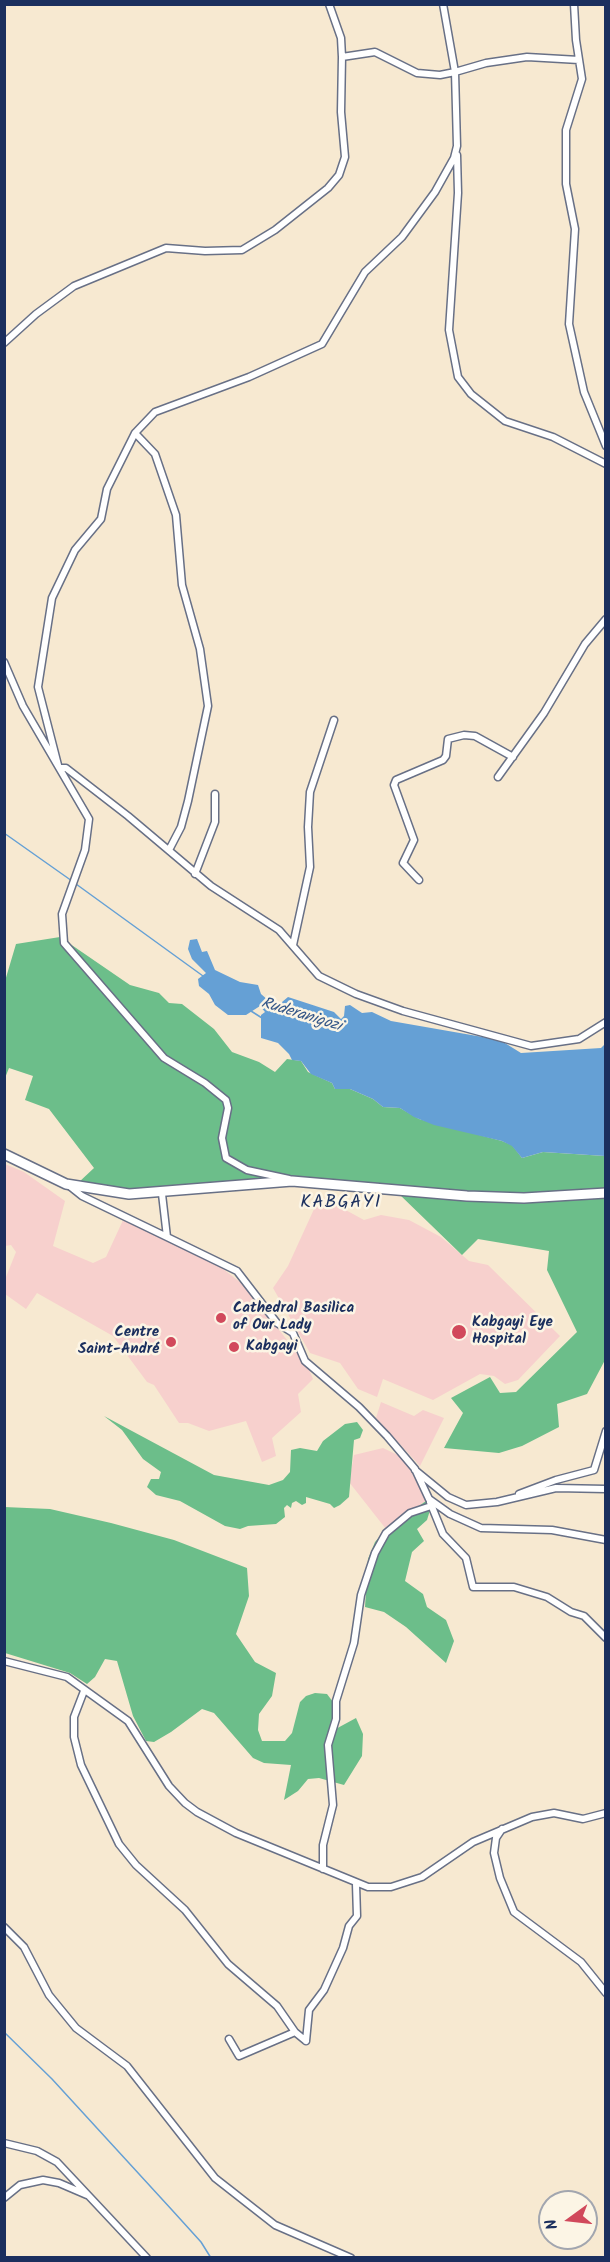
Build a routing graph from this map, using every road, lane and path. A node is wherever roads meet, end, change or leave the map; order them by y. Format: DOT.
graph roads {
  1 [pos="329,4"];
  2 [pos="443,4"];
  3 [pos="574,4"];
  4 [pos="342,57"];
  5 [pos="579,60"];
  6 [pos="455,72"];
  7 [pos="457,153"];
  8 [pos="4,343"];
  9 [pos="135,433"];
  10 [pos="606,446"];
  11 [pos="606,464"];
  12 [pos="606,619"];
  13 [pos="4,662"];
  14 [pos="334,720"];
  15 [pos="513,758"];
  16 [pos="59,767"];
  17 [pos="498,777"];
  18 [pos="215,794"];
  19 [pos="169,850"];
  20 [pos="195,874"];
  21 [pos="419,880"];
  22 [pos="293,945"];
  23 [pos="606,1022"];
  24 [pos="4,1154"];
  25 [pos="292,1181"];
  26 [pos="66,1184"];
  27 [pos="606,1193"];
  28 [pos="162,1194"];
  29 [pos="167,1237"];
  30 [pos="606,1431"];
  31 [pos="415,1469"];
  32 [pos="606,1489"];
  33 [pos="514,1498"];
  34 [pos="429,1499"];
  35 [pos="430,1506"];
  36 [pos="606,1540"];
  37 [pos="606,1638"];
  38 [pos="4,1661"];
  39 [pos="84,1691"];
  40 [pos="606,1813"];
  41 [pos="502,1828"];
  42 [pos="323,1869"];
  43 [pos="356,1884"];
  44 [pos="4,1927"];
  45 [pos="606,1994"];
  46 [pos="295,2032"];
  47 [pos="228,2039"];
  48 [pos="4,2143"];
  49 [pos="90,2196"];
  50 [pos="4,2198"];
  51 [pos="147,2258"];
  52 [pos="351,2258"];
  1 -- 4 [label="street"];
  2 -- 6 [label="street"];
  3 -- 5 [label="street"];
  4 -- 6 [label="street"];
  4 -- 8 [label="street"];
  5 -- 6 [label="street"];
  5 -- 10 [label="street"];
  6 -- 7 [label="street"];
  7 -- 9 [label="street"];
  7 -- 11 [label="street"];
  9 -- 16 [label="street"];
  9 -- 19 [label="street"];
  12 -- 15 [label="street"];
  13 -- 16 [label="street"];
  14 -- 22 [label="street"];
  15 -- 17 [label="street"];
  15 -- 21 [label="street"];
  16 -- 19 [label="street"];
  16 -- 25 [label="street"];
  18 -- 20 [label="street"];
  19 -- 20 [label="street"];
  20 -- 22 [label="street"];
  22 -- 23 [label="street"];
  24 -- 26 [label="highway"];
  25 -- 27 [label="highway"];
  25 -- 28 [label="highway"];
  26 -- 28 [label="highway"];
  26 -- 29 [label="street"];
  28 -- 29 [label="street"];
  29 -- 31 [label="street"];
  30 -- 33 [label="street"];
  31 -- 33 [label="street"];
  31 -- 34 [label="street"];
  32 -- 33 [label="street"];
  34 -- 35 [label="street"];
  34 -- 36 [label="street"];
  35 -- 37 [label="street"];
  35 -- 42 [label="street"];
  38 -- 39 [label="street"];
  39 -- 42 [label="street"];
  39 -- 46 [label="street"];
  40 -- 41 [label="street"];
  41 -- 43 [label="street"];
  41 -- 45 [label="street"];
  42 -- 43 [label="street"];
  43 -- 46 [label="street"];
  44 -- 52 [label="street"];
  46 -- 47 [label="street"];
  48 -- 49 [label="street"];
  49 -- 50 [label="street"];
  49 -- 51 [label="street"];
}
